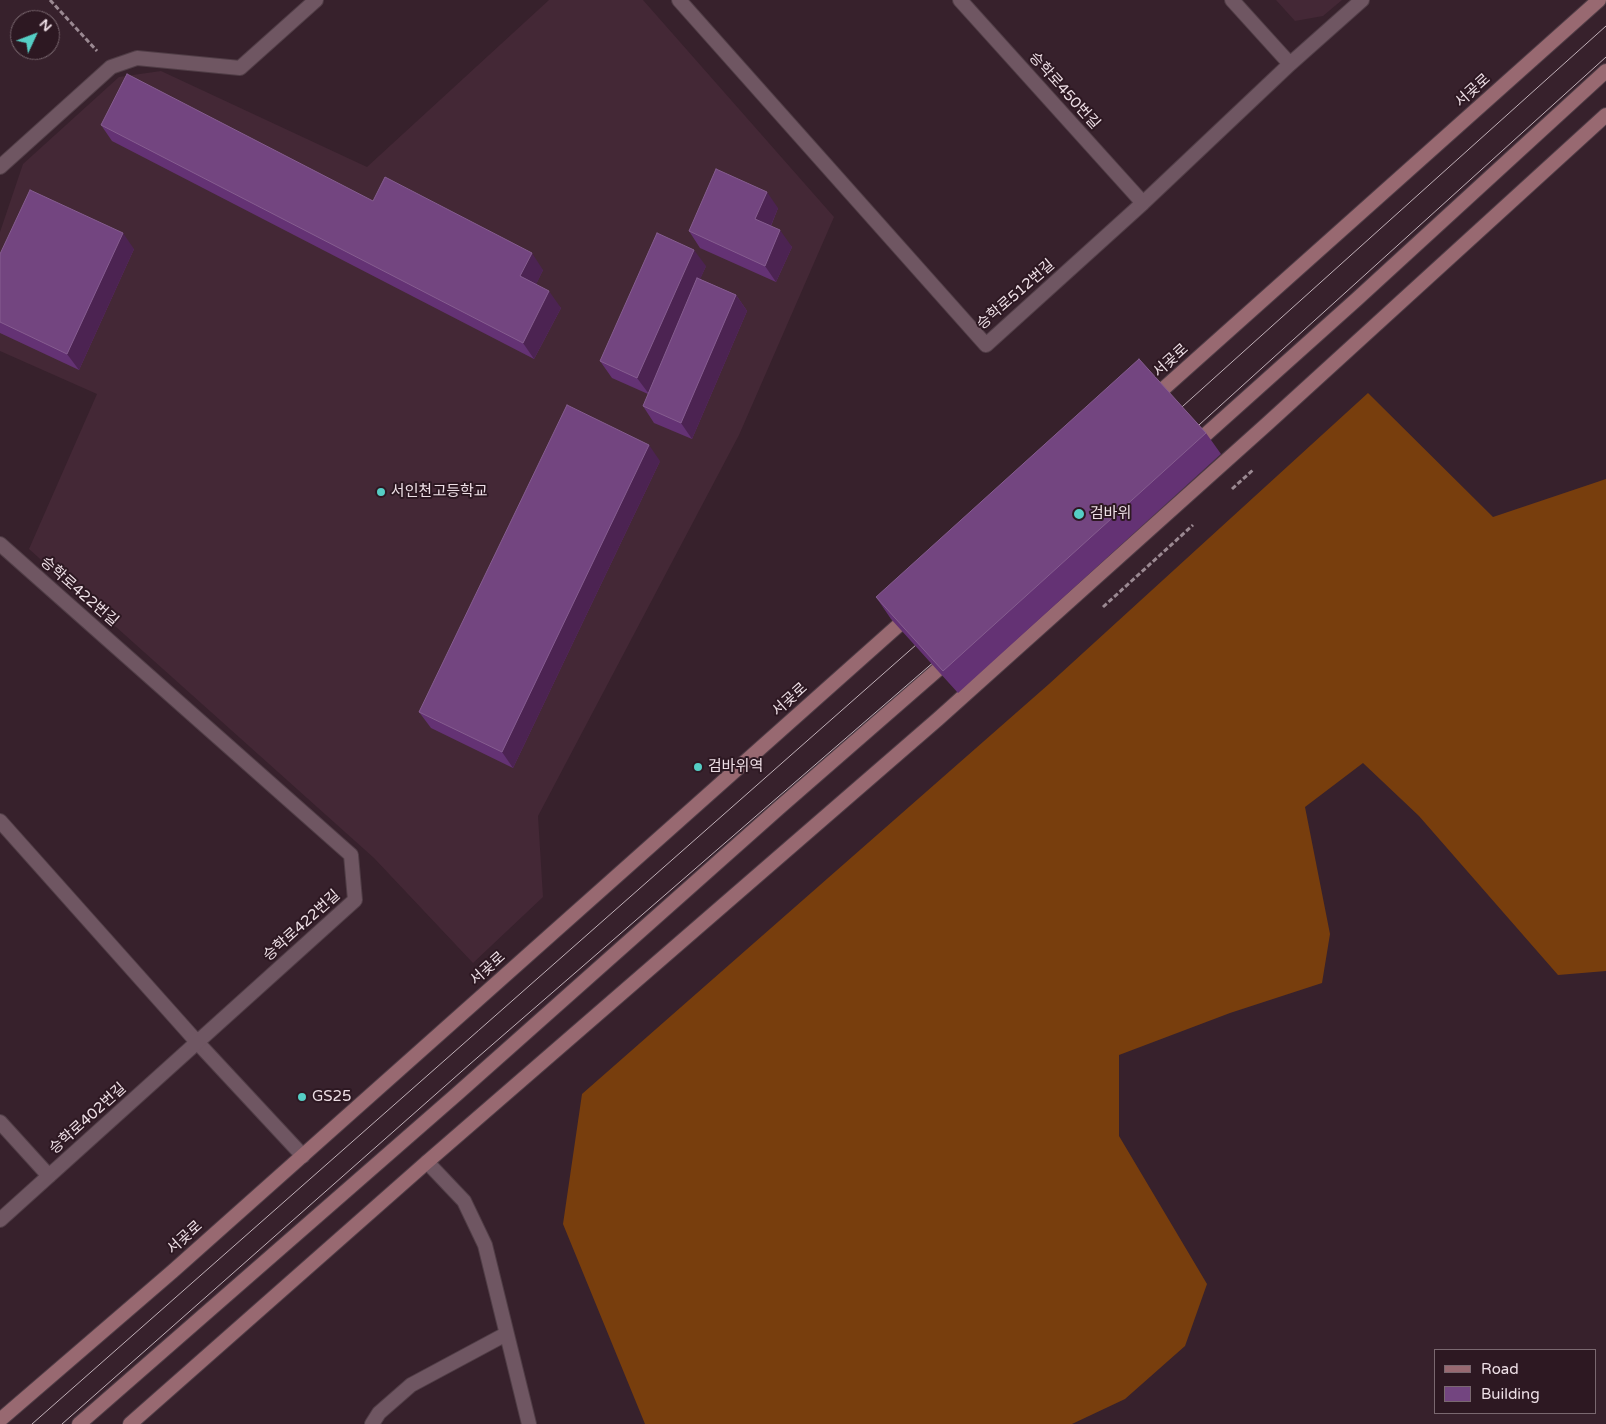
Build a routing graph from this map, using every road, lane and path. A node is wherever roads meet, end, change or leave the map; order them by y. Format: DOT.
graph roads {
  1 [pos="50,0"];
  2 [pos="316,0"];
  3 [pos="679,0"];
  4 [pos="960,0"];
  5 [pos="1232,0"];
  6 [pos="1362,0"];
  7 [pos="1599,0"];
  8 [pos="1290,64"];
  9 [pos="111,67"];
  10 [pos="1606,71"];
  11 [pos="1606,115"];
  12 [pos="0,167"];
  13 [pos="1143,203"];
  14 [pos="1145,406"];
  15 [pos="1182,455"];
  16 [pos="1193,525"];
  17 [pos="0,544"];
  18 [pos="923,604"];
  19 [pos="1102,607"];
  20 [pos="961,649"];
  21 [pos="0,821"];
  22 [pos="197,1042"];
  23 [pos="0,1122"];
  24 [pos="303,1156"];
  25 [pos="427,1162"];
  26 [pos="49,1176"];
  27 [pos="0,1220"];
  28 [pos="506,1334"];
  29 [pos="0,1420"];
  30 [pos="79,1424"];
  31 [pos="130,1424"];
  32 [pos="372,1424"];
  33 [pos="530,1424"];
  1 -- 9 [label="path"];
  2 -- 9 [label="street"];
  3 -- 13 [label="street, 승학로512번길"];
  4 -- 13 [label="street, 승학로450번길"];
  5 -- 8 [label="street"];
  6 -- 8 [label="street, 승학로512번길"];
  7 -- 14 [label="main road, 서곶로"];
  8 -- 13 [label="street, 승학로512번길"];
  9 -- 12 [label="street"];
  10 -- 15 [label="main road"];
  11 -- 25 [label="main road"];
  16 -- 19 [label="path"];
  17 -- 22 [label="street, 승학로422번길"];
  18 -- 24 [label="main road, 서곶로"];
  20 -- 30 [label="main road"];
  21 -- 22 [label="street"];
  22 -- 24 [label="street"];
  22 -- 26 [label="street, 승학로402번길"];
  23 -- 26 [label="street"];
  24 -- 29 [label="main road, 서곶로"];
  25 -- 28 [label="street"];
  25 -- 31 [label="main road"];
  26 -- 27 [label="street, 승학로402번길"];
  28 -- 32 [label="street"];
  28 -- 33 [label="street"];
}
